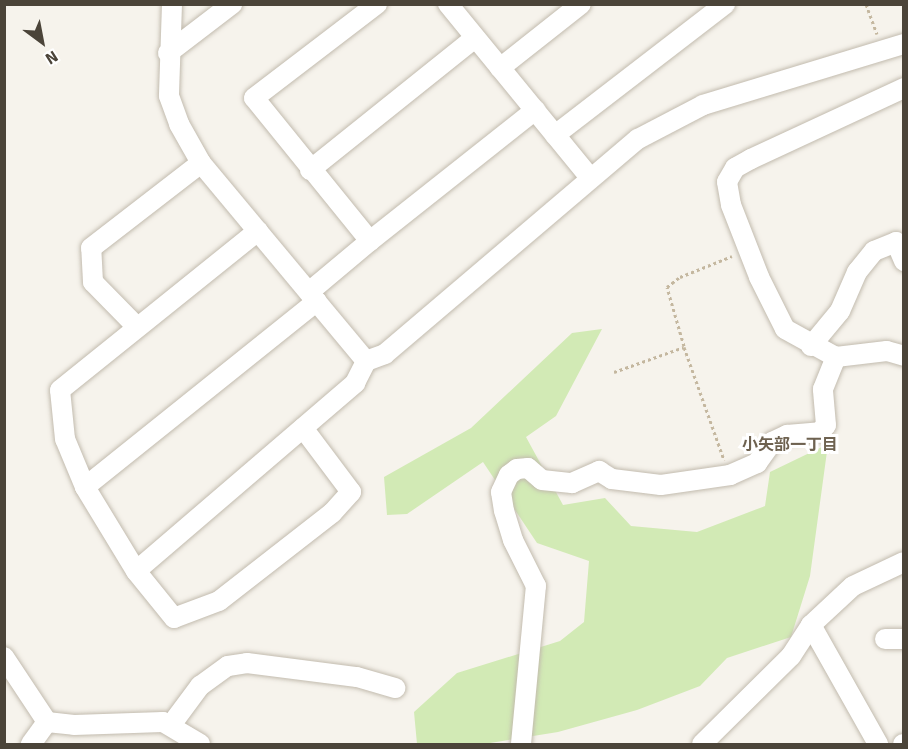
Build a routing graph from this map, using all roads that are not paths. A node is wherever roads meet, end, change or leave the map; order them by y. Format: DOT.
graph roads {
  1 [pos="172,4"];
  2 [pos="232,4"];
  3 [pos="377,4"];
  4 [pos="448,4"];
  5 [pos="581,4"];
  6 [pos="725,4"];
  7 [pos="475,38"];
  8 [pos="903,44"];
  9 [pos="168,53"];
  10 [pos="500,68"];
  11 [pos="903,88"];
  12 [pos="534,110"];
  13 [pos="555,135"];
  14 [pos="201,163"];
  15 [pos="310,170"];
  16 [pos="589,176"];
  17 [pos="258,231"];
  18 [pos="370,241"];
  19 [pos="903,261"];
  20 [pos="313,297"];
  21 [pos="137,327"];
  22 [pos="811,346"];
  23 [pos="903,356"];
  24 [pos="836,357"];
  25 [pos="366,361"];
  26 [pos="303,428"];
  27 [pos="85,487"];
  28 [pos="903,562"];
  29 [pos="136,571"];
  30 [pos="811,624"];
  31 [pos="4,657"];
  32 [pos="395,688"];
  33 [pos="47,722"];
  34 [pos="171,725"];
  35 [pos="31,744"];
  36 [pos="200,744"];
  37 [pos="521,744"];
  38 [pos="702,744"];
  39 [pos="878,744"];
  1 -- 9 [label="street"];
  2 -- 9 [label="street"];
  3 -- 15 [label="street"];
  4 -- 7 [label="street"];
  5 -- 10 [label="street"];
  6 -- 13 [label="street"];
  7 -- 10 [label="street"];
  7 -- 15 [label="street"];
  8 -- 16 [label="street"];
  9 -- 14 [label="street"];
  10 -- 12 [label="street"];
  11 -- 22 [label="street"];
  12 -- 13 [label="street"];
  12 -- 18 [label="street"];
  13 -- 16 [label="street"];
  14 -- 17 [label="street"];
  14 -- 21 [label="street"];
  15 -- 18 [label="street"];
  16 -- 25 [label="street"];
  17 -- 20 [label="street"];
  17 -- 21 [label="street"];
  18 -- 20 [label="street"];
  19 -- 22 [label="street"];
  20 -- 25 [label="street"];
  20 -- 27 [label="street"];
  21 -- 27 [label="street"];
  22 -- 24 [label="street"];
  23 -- 24 [label="street"];
  24 -- 37 [label="street"];
  25 -- 26 [label="street"];
  26 -- 29 [label="street"];
  26 -- 29 [label="street"];
  27 -- 29 [label="street"];
  28 -- 30 [label="street"];
  30 -- 38 [label="street"];
  30 -- 39 [label="street"];
  31 -- 33 [label="street"];
  32 -- 34 [label="street"];
  33 -- 34 [label="street"];
  33 -- 35 [label="street"];
  34 -- 36 [label="street"];
}
